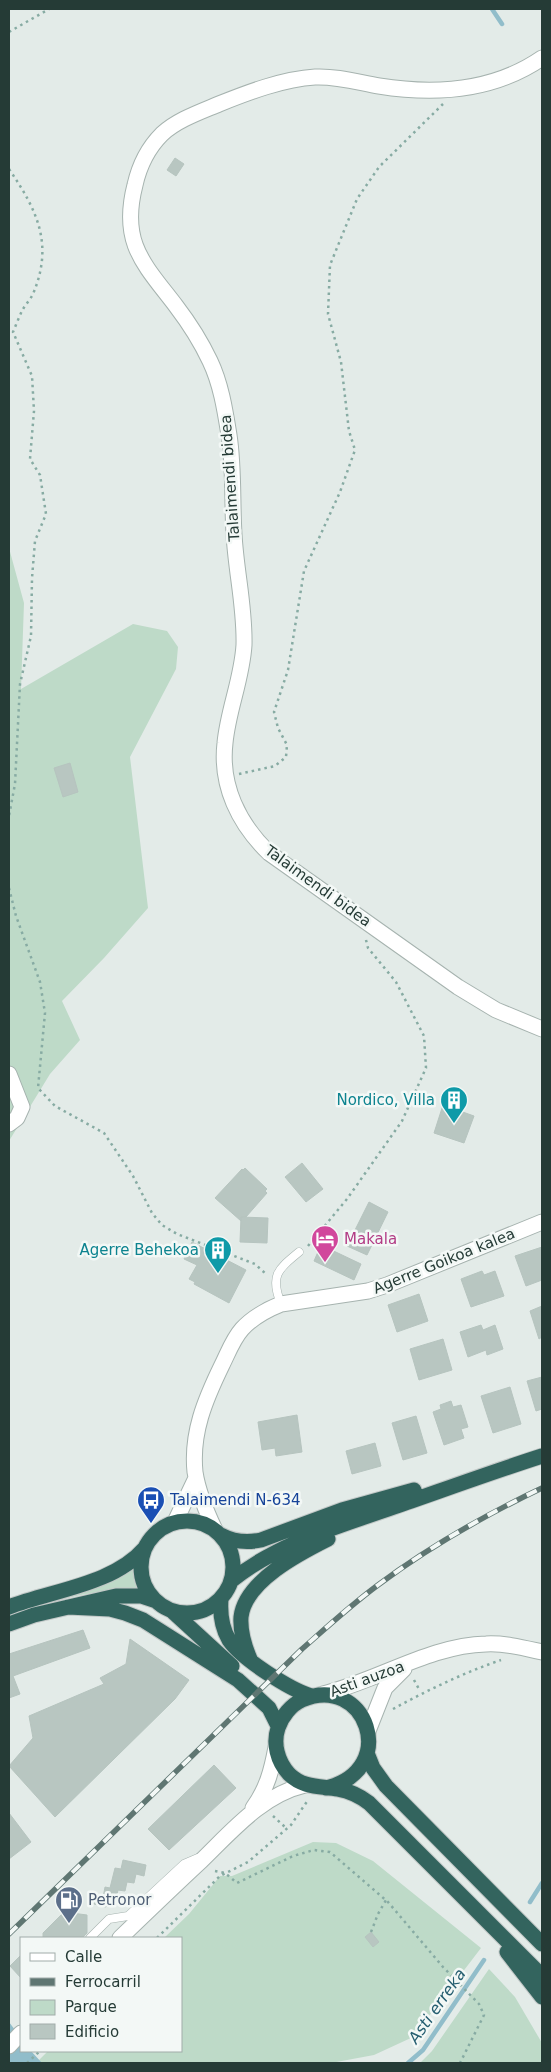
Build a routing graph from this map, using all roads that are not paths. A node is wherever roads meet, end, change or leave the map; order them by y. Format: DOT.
graph roads {
  1 [pos="542,58"];
  2 [pos="542,1029"];
  3 [pos="9,1074"];
  4 [pos="9,1124"];
  5 [pos="542,1222"];
  6 [pos="299,1252"];
  7 [pos="281,1304"];
  8 [pos="542,1456"];
  9 [pos="483,1474"];
  10 [pos="196,1478"];
  11 [pos="358,1520"];
  12 [pos="175,1522"];
  13 [pos="218,1532"];
  14 [pos="146,1546"];
  15 [pos="231,1581"];
  16 [pos="221,1599"];
  17 [pos="156,1601"];
  18 [pos="9,1607"];
  19 [pos="68,1607"];
  20 [pos="172,1611"];
  21 [pos="9,1624"];
  22 [pos="542,1652"];
  23 [pos="250,1659"];
  24 [pos="412,1670"];
  25 [pos="317,1695"];
  26 [pos="269,1708"];
  27 [pos="278,1726"];
  28 [pos="368,1731"];
  29 [pos="276,1747"];
  30 [pos="367,1753"];
  31 [pos="326,1788"];
  32 [pos="308,1789"];
  33 [pos="244,1820"];
  34 [pos="207,1855"];
  35 [pos="478,1912"];
  36 [pos="517,1917"];
  37 [pos="91,1937"];
  38 [pos="121,1937"];
  39 [pos="542,1937"];
  40 [pos="542,1944"];
  41 [pos="542,1976"];
  42 [pos="542,1997"];
  1 -- 2 [label="street, Talaimendi bidea"];
  3 -- 4 [label="street"];
  5 -- 7 [label="street, Agerre Goikoa kalea"];
  6 -- 7 [label="lane"];
  7 -- 10 [label="street, Agerre Goikoa kalea"];
  8 -- 9 [label="highway"];
  9 -- 11 [label="highway"];
  9 -- 13 [label="highway"];
  10 -- 12 [label="street"];
  10 -- 13 [label="street"];
  11 -- 15 [label="highway"];
  11 -- 23 [label="highway"];
  12 -- 13 [label="highway"];
  12 -- 14 [label="highway"];
  13 -- 15 [label="highway"];
  14 -- 17 [label="highway"];
  14 -- 18 [label="highway"];
  15 -- 16 [label="highway"];
  16 -- 20 [label="highway"];
  16 -- 23 [label="highway"];
  17 -- 19 [label="highway"];
  17 -- 20 [label="highway"];
  19 -- 21 [label="highway"];
  19 -- 26 [label="highway"];
  20 -- 26 [label="highway"];
  22 -- 24 [label="street, Asti auzoa"];
  23 -- 25 [label="highway"];
  24 -- 25 [label="street, Asti auzoa"];
  24 -- 28 [label="street, Asti auzoa"];
  25 -- 27 [label="highway"];
  25 -- 28 [label="highway"];
  26 -- 27 [label="highway"];
  27 -- 29 [label="highway"];
  28 -- 30 [label="highway"];
  29 -- 32 [label="highway"];
  29 -- 33 [label="street"];
  30 -- 31 [label="highway"];
  30 -- 36 [label="highway"];
  31 -- 32 [label="highway"];
  31 -- 35 [label="highway"];
  32 -- 33 [label="street"];
  33 -- 34 [label="street"];
  34 -- 37 [label="lane"];
  34 -- 38 [label="street"];
  35 -- 41 [label="highway"];
  35 -- 42 [label="highway"];
  36 -- 39 [label="highway"];
  36 -- 40 [label="highway"];
}
